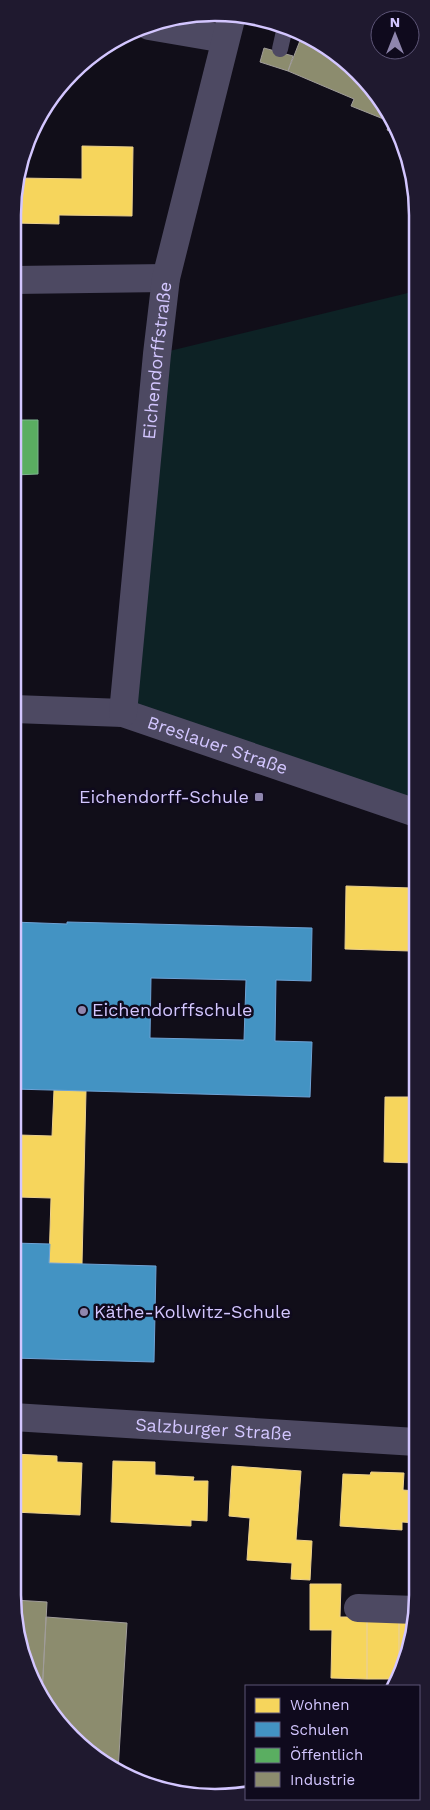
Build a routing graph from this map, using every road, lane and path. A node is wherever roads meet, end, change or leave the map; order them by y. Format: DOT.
graph roads {
  1 [pos="172,26"];
  2 [pos="228,27"];
  3 [pos="283,34"];
  4 [pos="280,49"];
  5 [pos="166,278"];
  6 [pos="21,280"];
  7 [pos="21,709"];
  8 [pos="123,713"];
  9 [pos="409,811"];
  10 [pos="21,1417"];
  11 [pos="409,1442"];
  12 [pos="358,1608"];
  13 [pos="408,1610"];
  1 -- 2 [label="street"];
  2 -- 5 [label="street, Eichendorffstraße"];
  3 -- 4 [label="lane"];
  5 -- 6 [label="street"];
  5 -- 8 [label="street, Eichendorffstraße"];
  7 -- 8 [label="street, Breslauer Straße"];
  8 -- 9 [label="street, Breslauer Straße"];
  10 -- 11 [label="street, Salzburger Straße"];
  12 -- 13 [label="street"];
}
